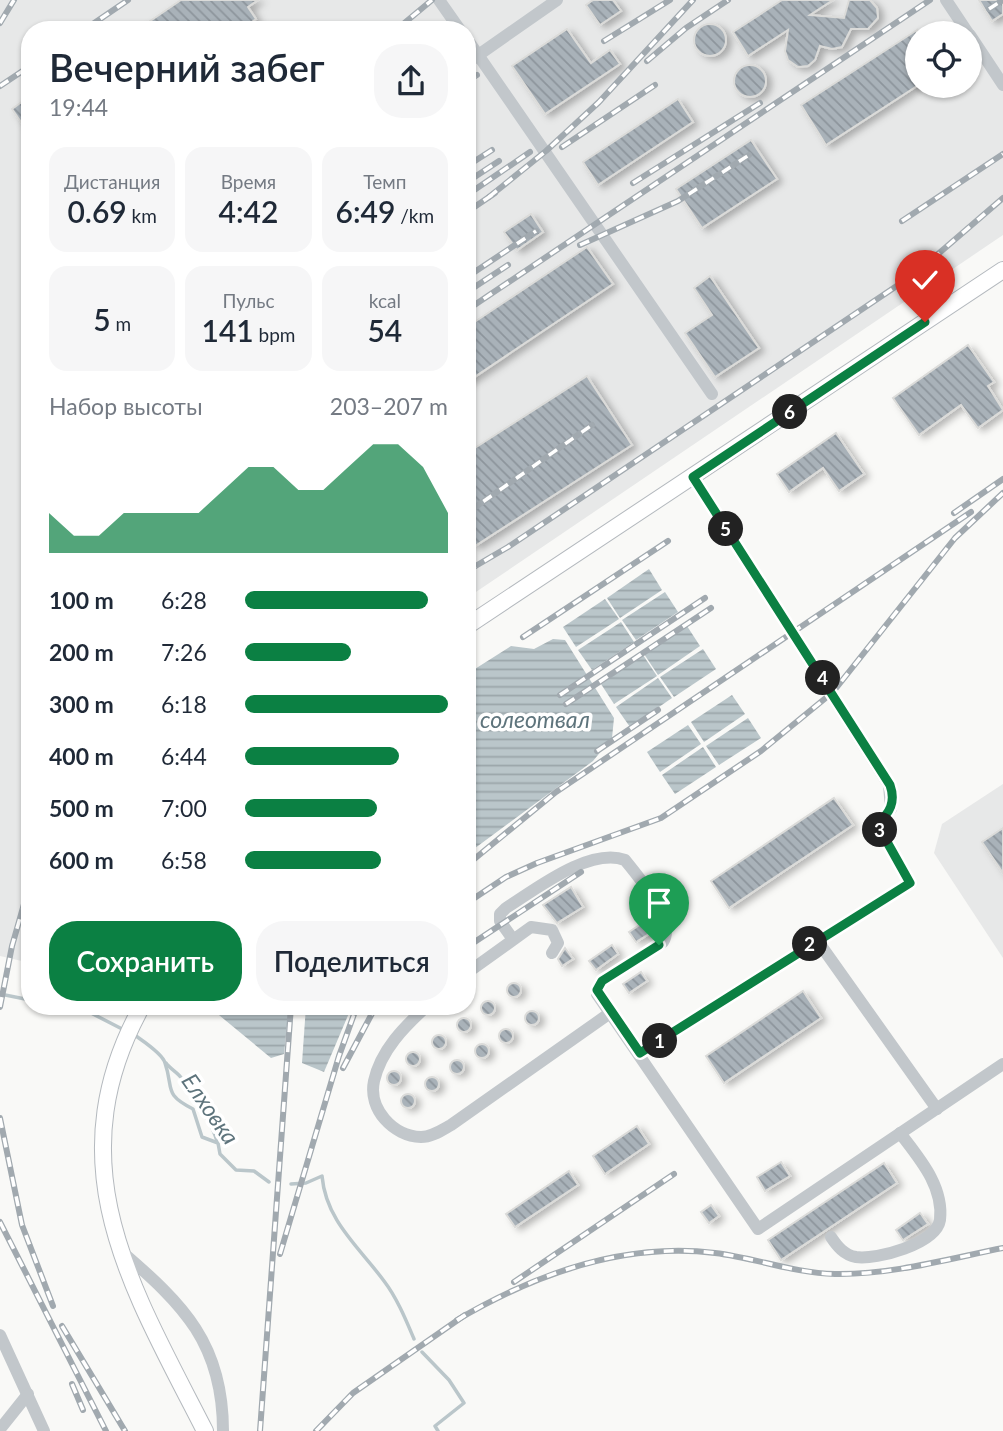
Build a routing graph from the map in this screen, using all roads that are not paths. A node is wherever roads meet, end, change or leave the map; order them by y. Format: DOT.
graph roads {
  1 [pos="439,0"];
  2 [pos="557,0"];
  3 [pos="946,0"];
  4 [pos="454,21"];
  5 [pos="960,21"];
  6 [pos="476,51"];
  7 [pos="982,54"];
  8 [pos="479,55"];
  9 [pos="476,57"];
  10 [pos="1003,85"];
  11 [pos="1003,271"];
  12 [pos="712,394"];
  13 [pos="693,477"];
  14 [pos="476,620"];
  15 [pos="512,938"];
  16 [pos="817,940"];
  17 [pos="552,953"];
  18 [pos="476,967"];
  19 [pos="610,1013"];
  20 [pos="137,1015"];
  21 [pos="419,1015"];
  22 [pos="640,1053"];
  23 [pos="1003,1064"];
  24 [pos="937,1109"];
  25 [pos="900,1133"];
  26 [pos="831,1237"];
  27 [pos="118,1248"];
  28 [pos="0,1335"];
  29 [pos="28,1394"];
  30 [pos="0,1429"];
  31 [pos="44,1431"];
  32 [pos="205,1431"];
  33 [pos="223,1431"];
  1 -- 4 [label="street"];
  2 -- 8 [label="street"];
  3 -- 5 [label="street"];
  6 -- 8 [label="street"];
  7 -- 10 [label="street"];
  8 -- 9 [label="street"];
  8 -- 12 [label="street"];
  11 -- 13 [label="main road"];
  13 -- 14 [label="main road"];
  13 -- 16 [label="street"];
  15 -- 17 [label="street"];
  15 -- 18 [label="street"];
  15 -- 19 [label="street"];
  16 -- 22 [label="street"];
  16 -- 24 [label="street"];
  19 -- 21 [label="street"];
  19 -- 22 [label="street"];
  20 -- 27 [label="main road"];
  22 -- 25 [label="street"];
  23 -- 24 [label="street"];
  24 -- 25 [label="street"];
  25 -- 26 [label="street"];
  27 -- 32 [label="main road"];
  27 -- 33 [label="street"];
  28 -- 29 [label="street"];
  29 -- 30 [label="street"];
  29 -- 31 [label="street"];
}
